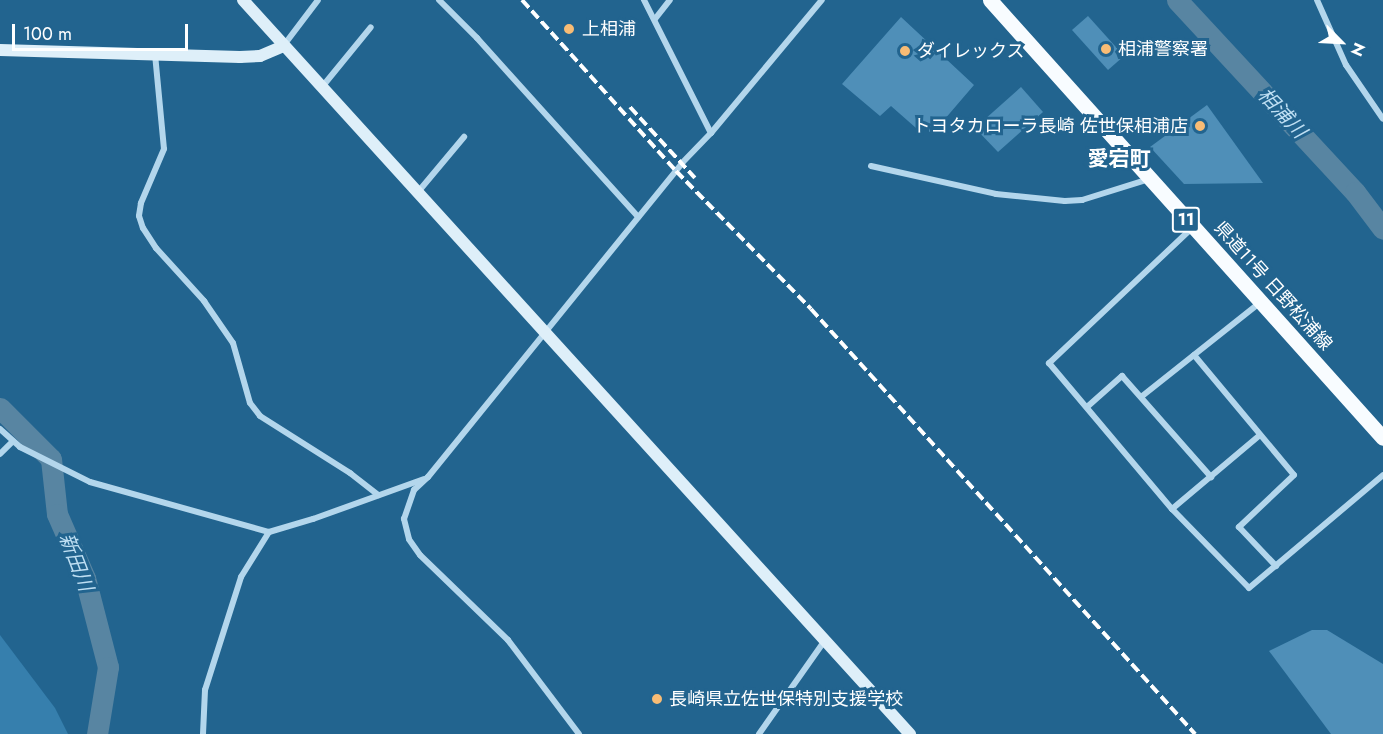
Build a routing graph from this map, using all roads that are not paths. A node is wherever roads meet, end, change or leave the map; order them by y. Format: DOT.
graph roads {
  1 [pos="243,0"];
  2 [pos="318,0"];
  3 [pos="440,0"];
  4 [pos="644,0"];
  5 [pos="670,0"];
  6 [pos="822,0"];
  7 [pos="990,0"];
  8 [pos="1317,0"];
  9 [pos="655,19"];
  10 [pos="371,27"];
  11 [pos="283,46"];
  12 [pos="0,50"];
  13 [pos="155,54"];
  14 [pos="322,88"];
  15 [pos="1383,119"];
  16 [pos="711,133"];
  17 [pos="464,137"];
  18 [pos="871,166"];
  19 [pos="1150,178"];
  20 [pos="417,192"];
  21 [pos="638,217"];
  22 [pos="1192,227"];
  23 [pos="1261,302"];
  24 [pos="546,332"];
  25 [pos="1194,355"];
  26 [pos="1141,397"];
  27 [pos="1087,407"];
  28 [pos="0,429"];
  29 [pos="1260,435"];
  30 [pos="1383,438"];
  31 [pos="13,441"];
  32 [pos="0,454"];
  33 [pos="1383,475"];
  34 [pos="428,477"];
  35 [pos="1210,477"];
  36 [pos="378,495"];
  37 [pos="1172,509"];
  38 [pos="269,532"];
  39 [pos="1276,566"];
  40 [pos="825,640"];
  41 [pos="203,734"];
  42 [pos="579,734"];
  43 [pos="759,734"];
  44 [pos="910,734"];
  1 -- 11 [label="street"];
  2 -- 11 [label="street"];
  3 -- 21 [label="street"];
  4 -- 9 [label="street"];
  5 -- 9 [label="street"];
  6 -- 16 [label="street"];
  7 -- 19 [label="main road, 県道11号 日野松浦線 / 11"];
  8 -- 15 [label="street"];
  9 -- 16 [label="street"];
  10 -- 14 [label="street"];
  11 -- 13 [label="street"];
  11 -- 14 [label="street"];
  12 -- 13 [label="street"];
  13 -- 36 [label="street"];
  14 -- 20 [label="street"];
  16 -- 21 [label="street"];
  17 -- 20 [label="street"];
  18 -- 19 [label="street"];
  19 -- 22 [label="main road, 県道11号 日野松浦線 / 11"];
  20 -- 24 [label="street"];
  21 -- 24 [label="street"];
  22 -- 23 [label="main road, 県道11号 日野松浦線 / 11"];
  22 -- 27 [label="street"];
  23 -- 25 [label="street"];
  23 -- 30 [label="main road, 県道11号 日野松浦線 / 11"];
  24 -- 34 [label="street"];
  24 -- 40 [label="street"];
  25 -- 26 [label="street"];
  25 -- 29 [label="street"];
  26 -- 27 [label="street"];
  26 -- 35 [label="street"];
  27 -- 37 [label="street"];
  28 -- 31 [label="street"];
  29 -- 35 [label="street"];
  29 -- 39 [label="street"];
  31 -- 32 [label="street"];
  31 -- 38 [label="street"];
  33 -- 39 [label="street"];
  34 -- 36 [label="street"];
  34 -- 42 [label="street"];
  35 -- 37 [label="street"];
  36 -- 38 [label="street"];
  37 -- 39 [label="street"];
  38 -- 41 [label="street"];
  40 -- 43 [label="street"];
  40 -- 44 [label="street"];
}
